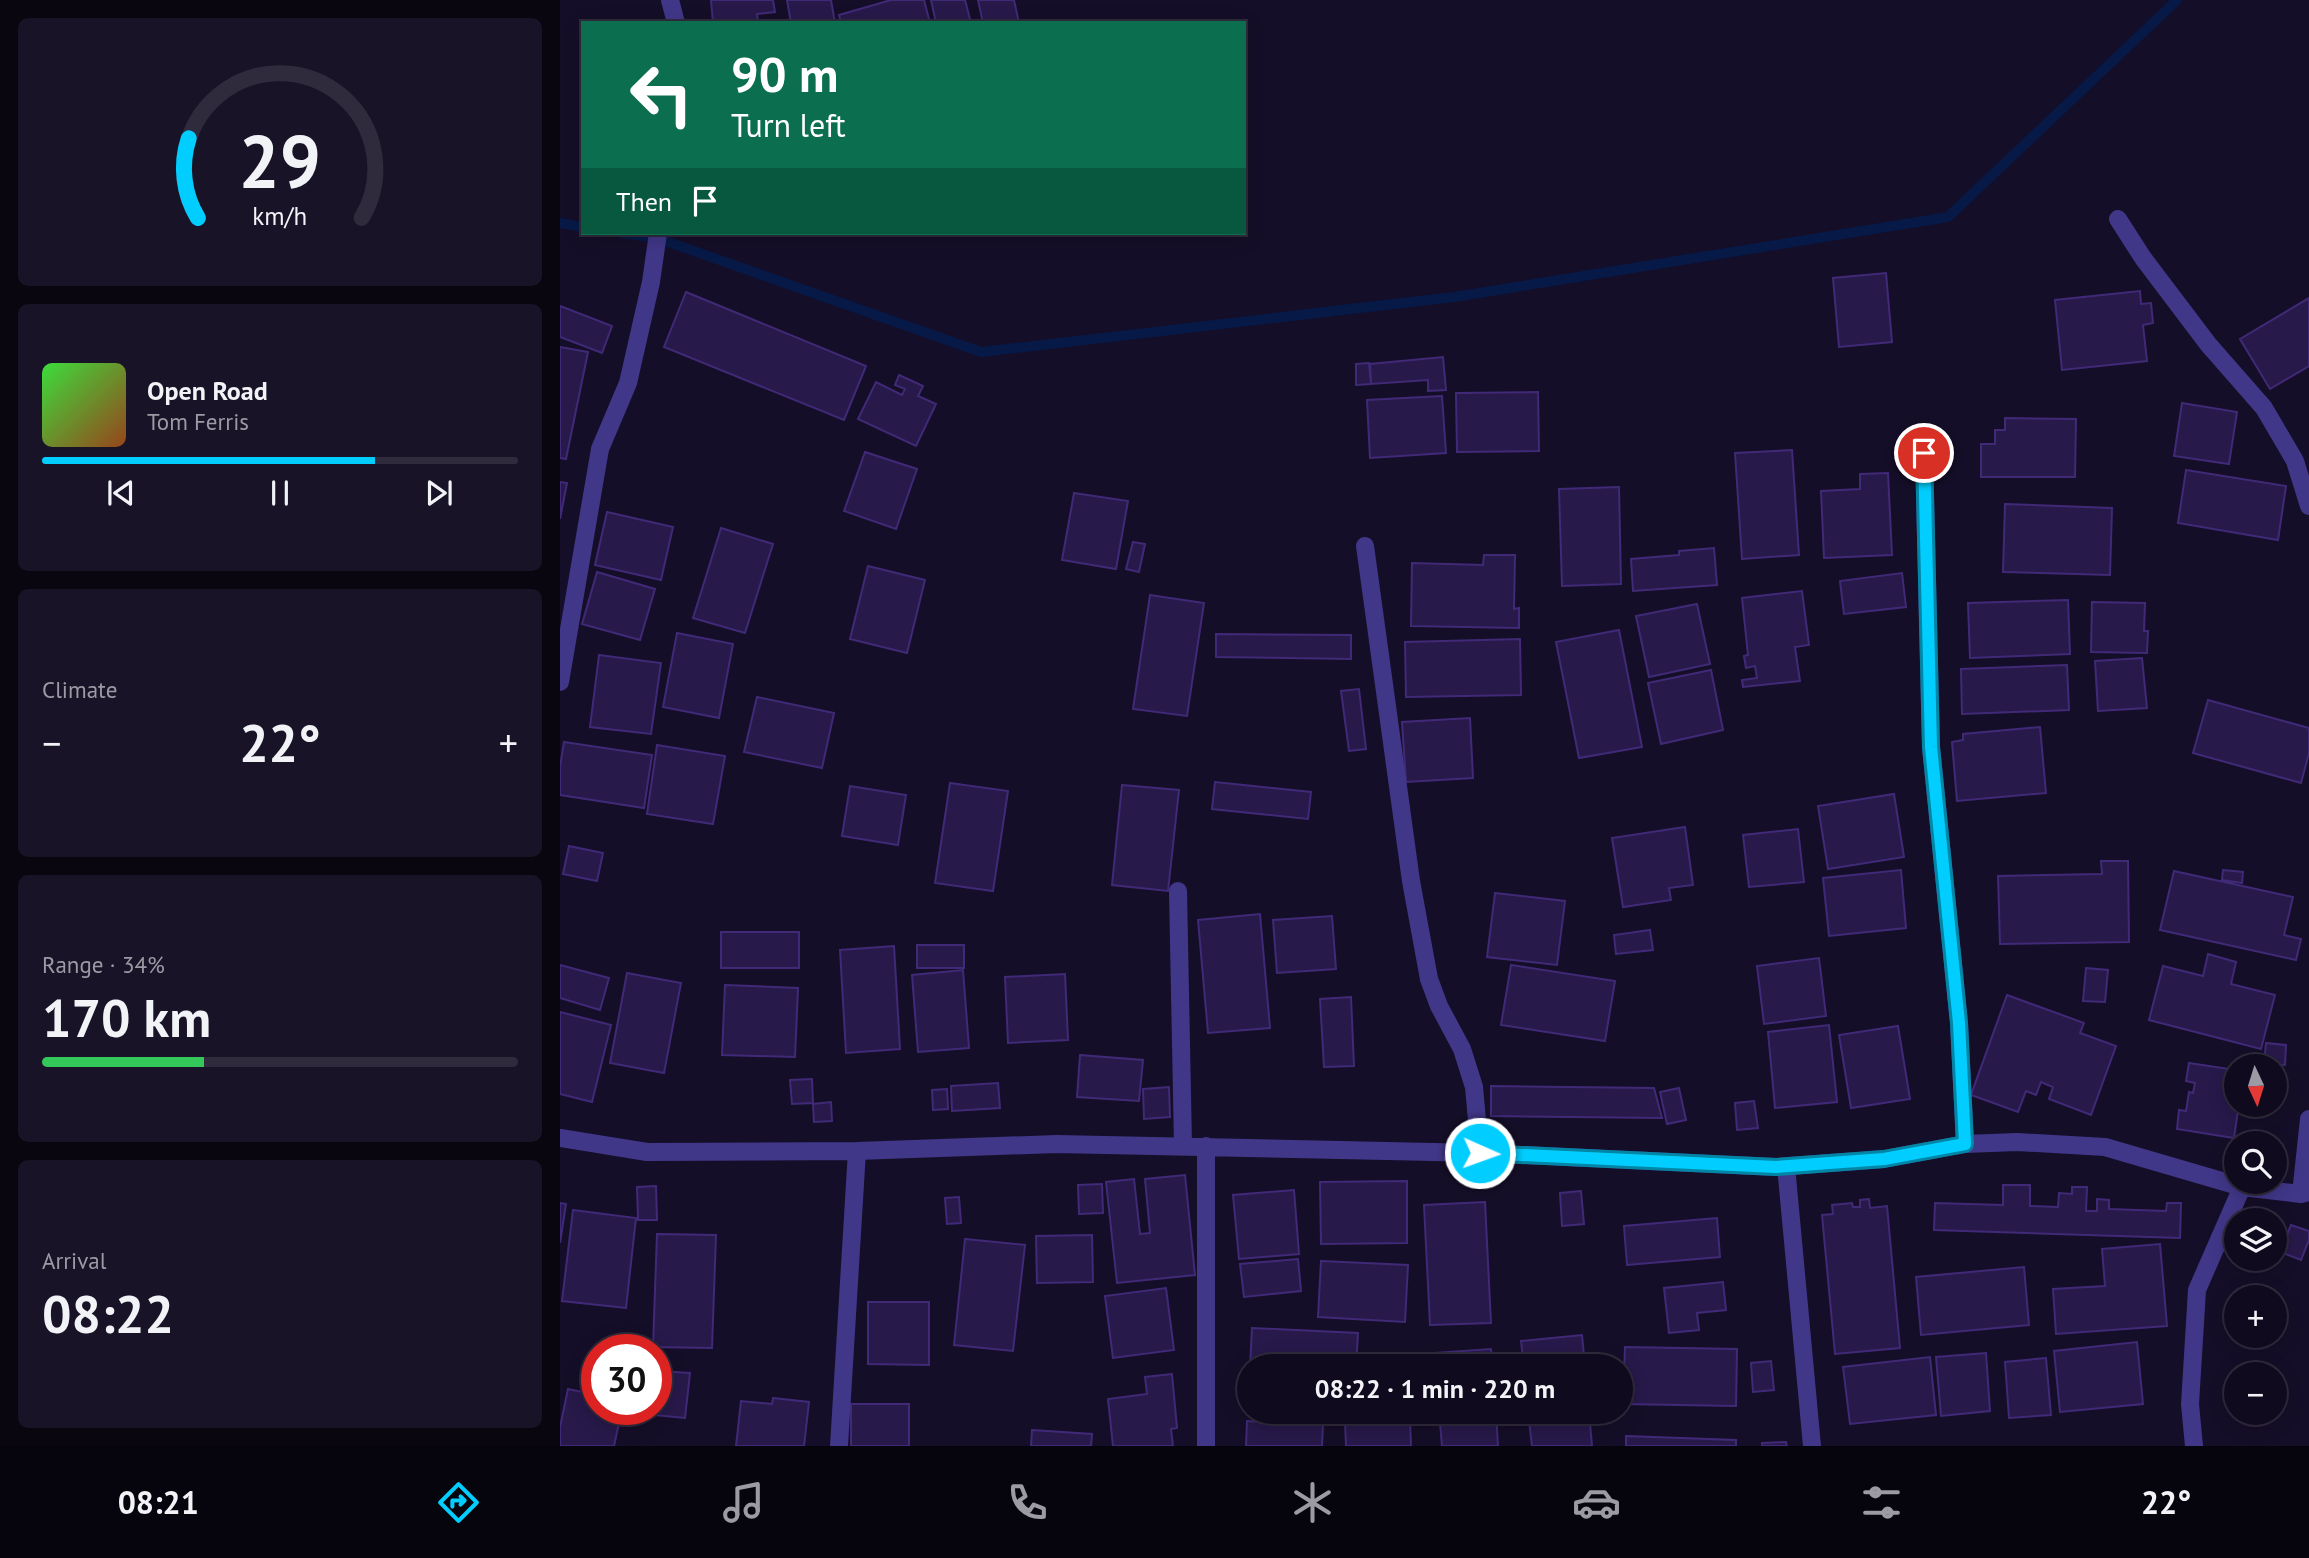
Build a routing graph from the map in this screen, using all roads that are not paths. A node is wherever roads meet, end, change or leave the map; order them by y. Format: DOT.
graph roads {
  1 [pos="670,0"];
  2 [pos="675,21"];
  3 [pos="2118,219"];
  4 [pos="658,235"];
  5 [pos="1924,453"];
  6 [pos="2309,506"];
  7 [pos="1365,546"];
  8 [pos="560,682"];
  9 [pos="1178,891"];
  10 [pos="2309,1119"];
  11 [pos="560,1138"];
  12 [pos="1965,1144"];
  13 [pos="1183,1146"];
  14 [pos="1206,1146"];
  15 [pos="857,1151"];
  16 [pos="1480,1153"];
  17 [pos="1786,1166"];
  18 [pos="2224,1183"];
  19 [pos="2287,1192"];
  20 [pos="2305,1193"];
  21 [pos="2239,1194"];
  22 [pos="839,1446"];
  23 [pos="1206,1446"];
  24 [pos="1812,1446"];
  25 [pos="2194,1446"];
  1 -- 2 [label="street"];
  3 -- 6 [label="street"];
  4 -- 8 [label="street"];
  5 -- 12 [label="street"];
  7 -- 16 [label="street"];
  9 -- 13 [label="street"];
  10 -- 20 [label="street"];
  11 -- 15 [label="street"];
  12 -- 17 [label="street"];
  12 -- 18 [label="street"];
  13 -- 14 [label="street"];
  13 -- 15 [label="street"];
  14 -- 16 [label="street"];
  14 -- 23 [label="street"];
  15 -- 22 [label="street"];
  16 -- 17 [label="street"];
  17 -- 24 [label="street"];
  19 -- 20 [label="street"];
  21 -- 25 [label="street"];
}
